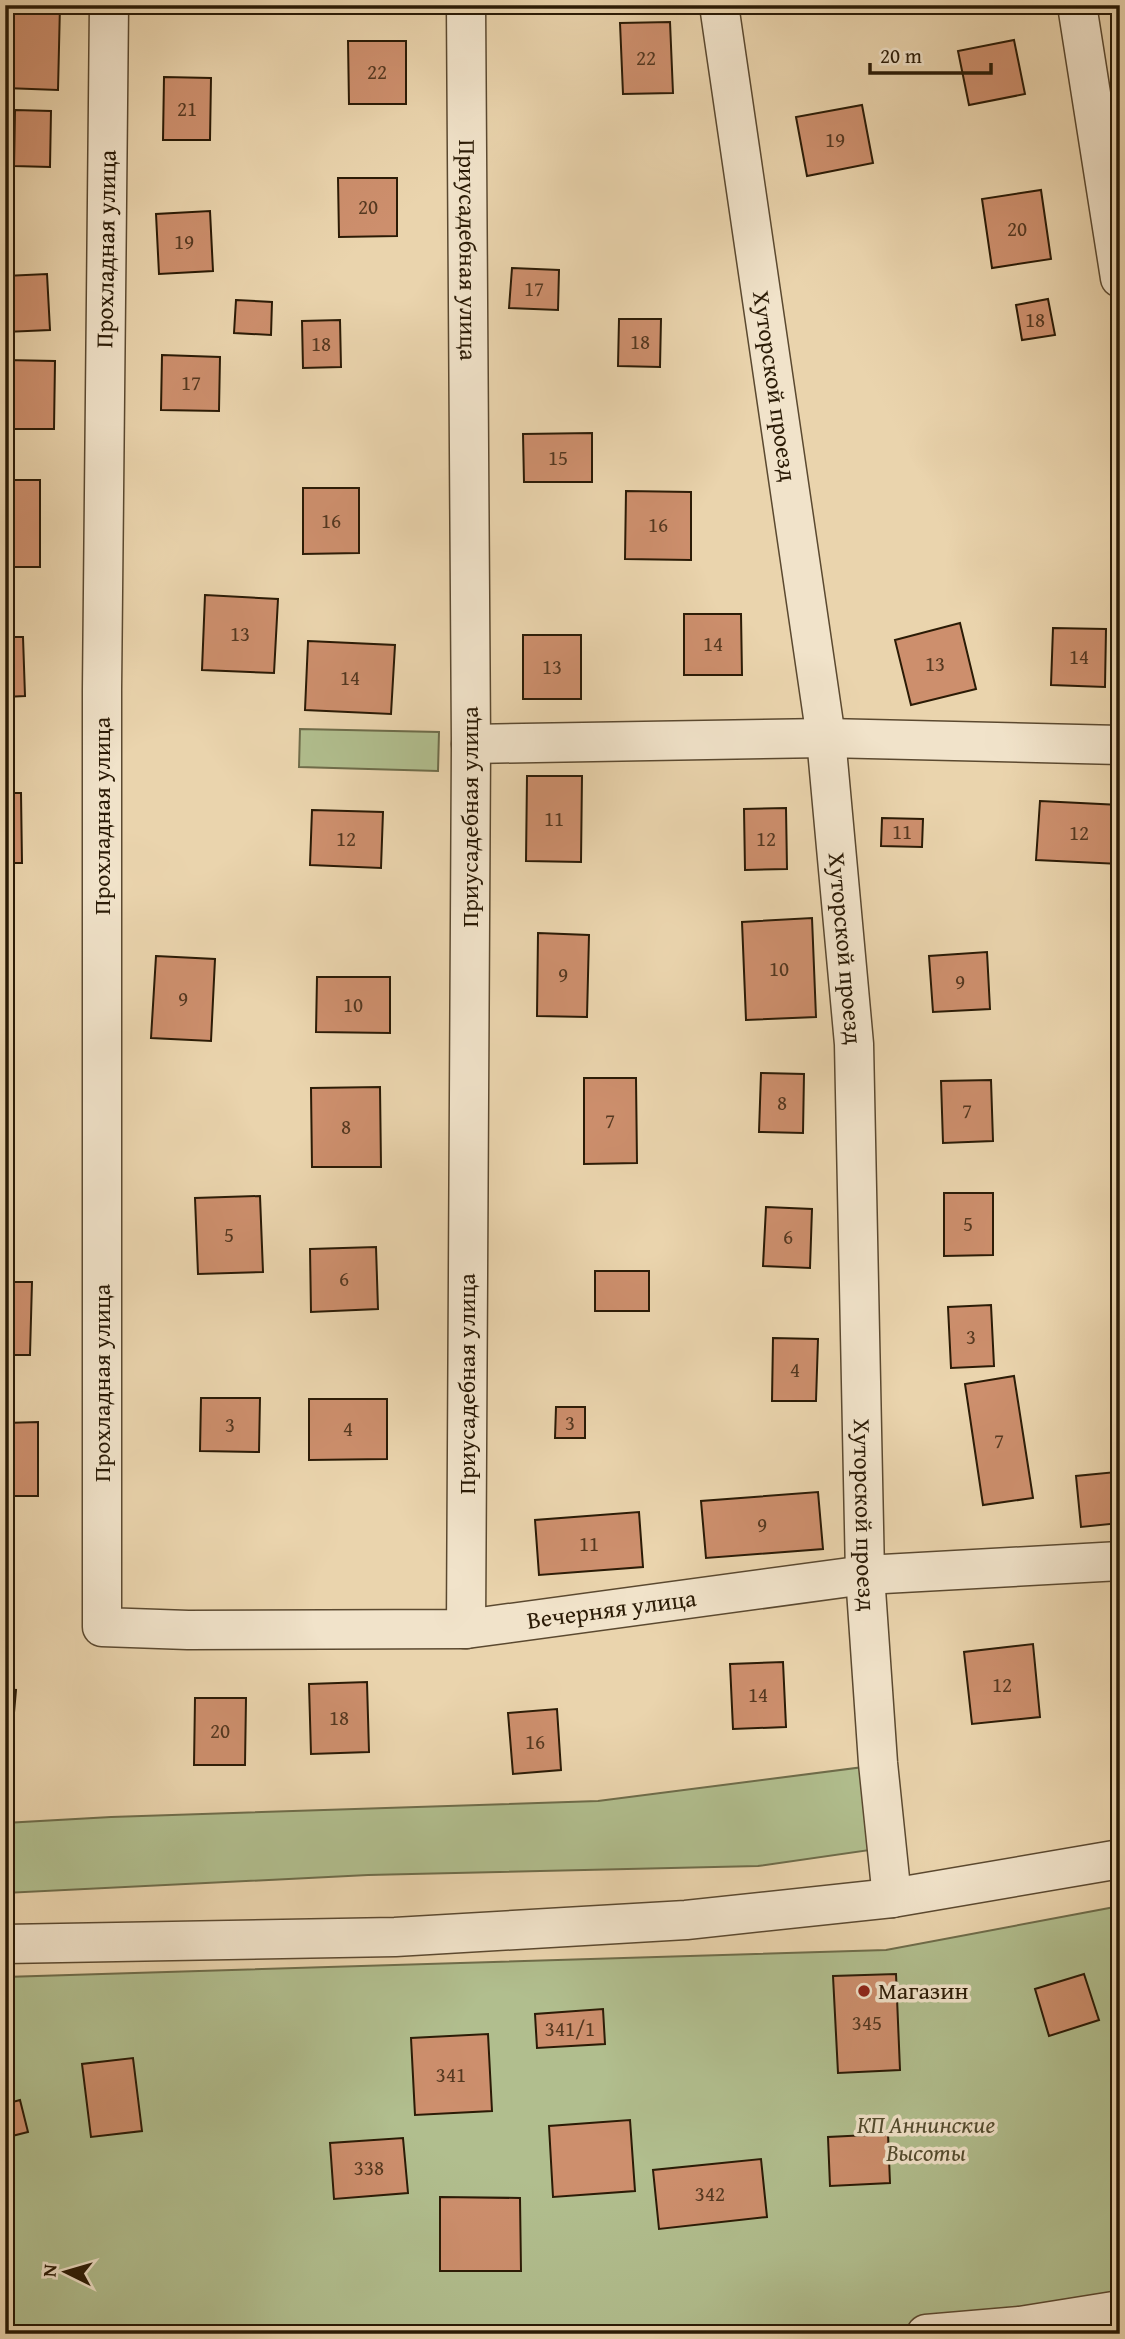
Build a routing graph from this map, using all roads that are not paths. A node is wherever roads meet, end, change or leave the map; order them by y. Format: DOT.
graph roads {
  1 [pos="109,5"];
  2 [pos="466,5"];
  3 [pos="719,5"];
  4 [pos="1077,5"];
  5 [pos="1120,278"];
  6 [pos="826,738"];
  7 [pos="471,744"];
  8 [pos="1120,745"];
  9 [pos="1120,1562"];
  10 [pos="865,1575"];
  11 [pos="102,1627"];
  12 [pos="466,1629"];
  13 [pos="1120,1859"];
  14 [pos="892,1898"];
  15 [pos="5,1944"];
  16 [pos="1120,2310"];
  17 [pos="926,2334"];
  1 -- 11 [label="street, Прохладная улица"];
  2 -- 7 [label="street, Приусадебная улица"];
  3 -- 6 [label="street, Хуторской проезд"];
  4 -- 5 [label="street"];
  6 -- 7 [label="street"];
  6 -- 8 [label="street"];
  6 -- 10 [label="street, Хуторской проезд"];
  7 -- 12 [label="street, Приусадебная улица"];
  9 -- 10 [label="street, Вечерняя улица"];
  10 -- 12 [label="street, Вечерняя улица"];
  10 -- 14 [label="street, Хуторской проезд"];
  11 -- 12 [label="street, Вечерняя улица"];
  13 -- 14 [label="street"];
  14 -- 15 [label="street"];
  16 -- 17 [label="street"];
}
